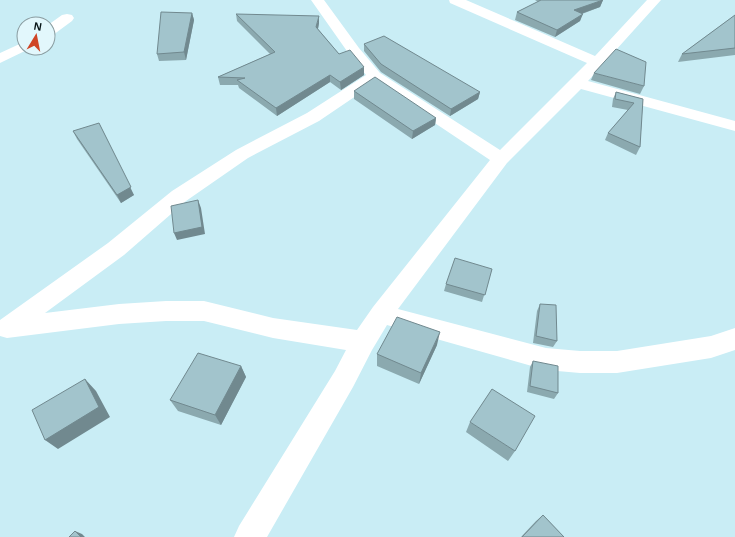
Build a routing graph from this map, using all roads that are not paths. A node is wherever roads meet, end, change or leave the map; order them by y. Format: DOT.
graph roads {
  1 [pos="317,0"];
  2 [pos="455,0"];
  3 [pos="655,0"];
  4 [pos="68,18"];
  5 [pos="56,26"];
  6 [pos="16,50"];
  7 [pos="0,59"];
  8 [pos="597,62"];
  9 [pos="375,76"];
  10 [pos="578,83"];
  11 [pos="735,126"];
  12 [pos="501,158"];
  13 [pos="381,314"];
  14 [pos="3,328"];
  15 [pos="735,339"];
  16 [pos="363,342"];
  17 [pos="254,535"];
  1 -- 9 [label="street"];
  2 -- 8 [label="street"];
  3 -- 8 [label="street"];
  4 -- 5 [label="street"];
  6 -- 7 [label="street"];
  8 -- 10 [label="street"];
  9 -- 12 [label="street"];
  9 -- 14 [label="street"];
  10 -- 11 [label="street"];
  10 -- 12 [label="street"];
  12 -- 13 [label="street"];
  13 -- 15 [label="street"];
  13 -- 16 [label="street"];
  14 -- 16 [label="street"];
  16 -- 17 [label="street"];
}
